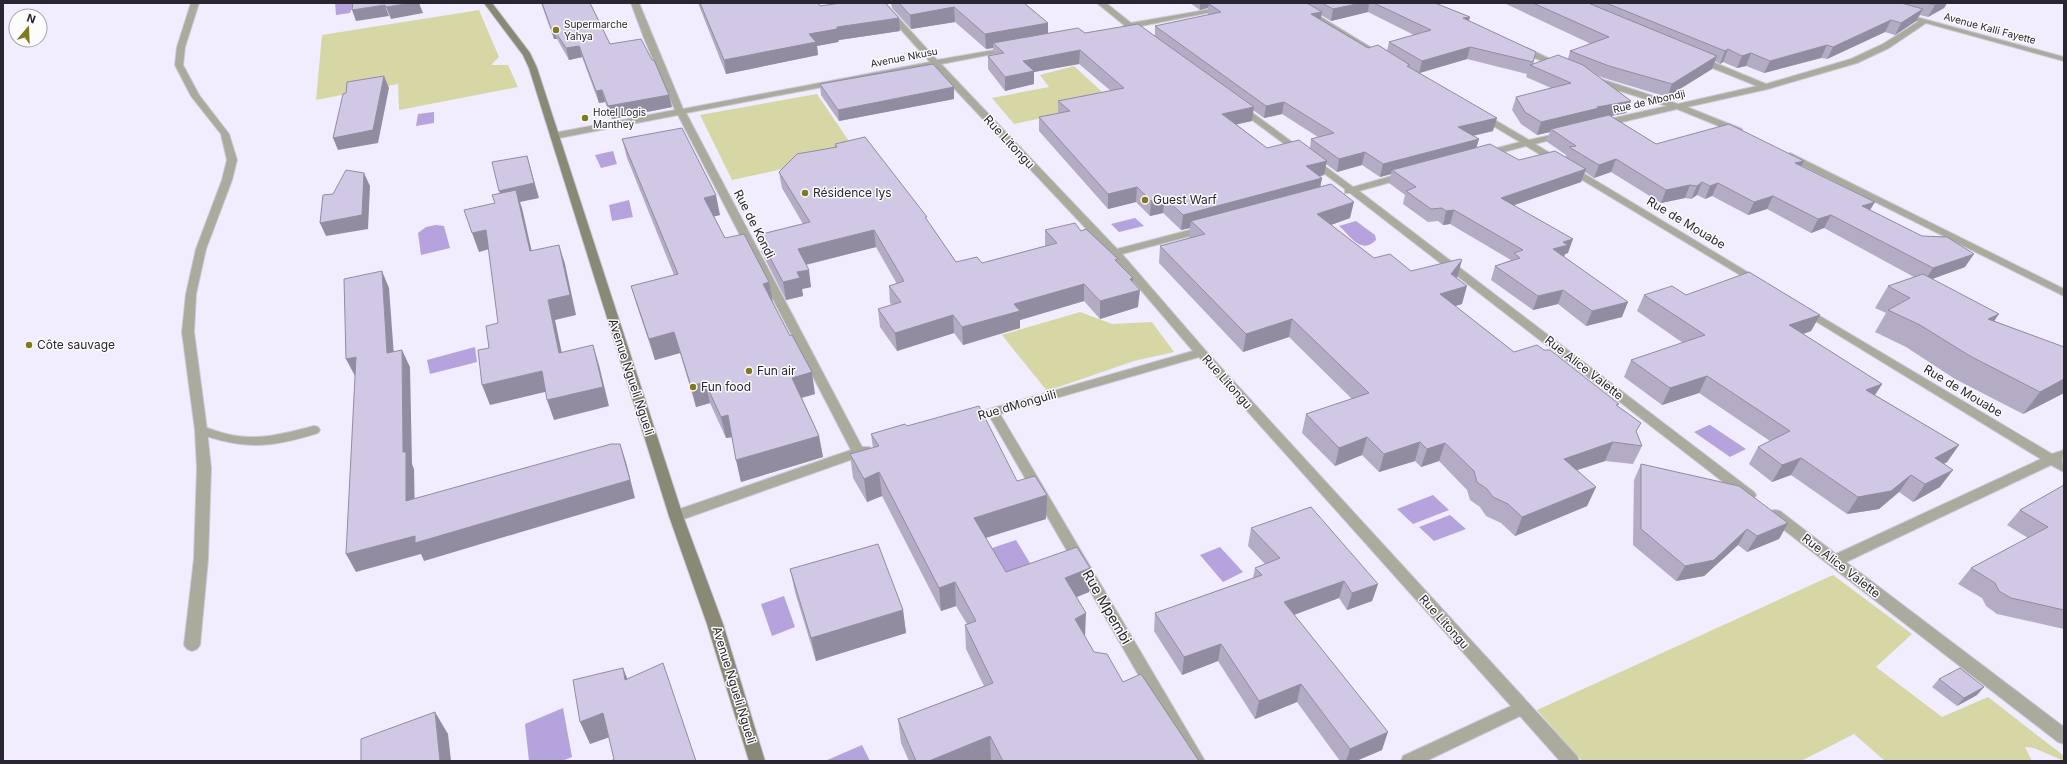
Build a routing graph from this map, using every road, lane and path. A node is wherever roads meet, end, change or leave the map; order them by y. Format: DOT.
graph roads {
  1 [pos="195,3"];
  2 [pos="488,3"];
  3 [pos="635,3"];
  4 [pos="881,3"];
  5 [pos="1101,3"];
  6 [pos="1293,3"];
  7 [pos="1228,8"];
  8 [pos="1912,17"];
  9 [pos="1926,21"];
  10 [pos="1130,26"];
  11 [pos="1114,29"];
  12 [pos="1149,40"];
  13 [pos="1021,46"];
  14 [pos="1524,50"];
  15 [pos="1688,54"];
  16 [pos="2064,59"];
  17 [pos="935,63"];
  18 [pos="1394,63"];
  19 [pos="1572,71"];
  20 [pos="1585,76"];
  21 [pos="1765,87"];
  22 [pos="1232,101"];
  23 [pos="1674,106"];
  24 [pos="680,111"];
  25 [pos="1474,111"];
  26 [pos="1593,126"];
  27 [pos="1571,131"];
  28 [pos="1746,135"];
  29 [pos="554,136"];
  30 [pos="1527,142"];
  31 [pos="1780,151"];
  32 [pos="1474,157"];
  33 [pos="1413,173"];
  34 [pos="1352,190"];
  35 [pos="1337,194"];
  36 [pos="1215,226"];
  37 [pos="1115,253"];
  38 [pos="1766,287"];
  39 [pos="2064,293"];
  40 [pos="1793,303"];
  41 [pos="1201,353"];
  42 [pos="993,412"];
  43 [pos="955,423"];
  44 [pos="201,430"];
  45 [pos="314,430"];
  46 [pos="880,446"];
  47 [pos="858,452"];
  48 [pos="2060,460"];
  49 [pos="676,516"];
  50 [pos="1835,561"];
  51 [pos="192,644"];
  52 [pos="1522,708"];
  53 [pos="2064,737"];
  54 [pos="757,761"];
  55 [pos="1197,761"];
  56 [pos="1409,761"];
  57 [pos="1572,761"];
  1 -- 44 [label="street"];
  2 -- 29 [label="street, Avenue Ngueli Ngueli"];
  3 -- 24 [label="street, Rue de Kondi"];
  4 -- 17 [label="street, Rue Litongu"];
  5 -- 10 [label="street"];
  6 -- 18 [label="street"];
  7 -- 10 [label="street"];
  8 -- 9 [label="street, Avenue Kalli Fayette"];
  9 -- 16 [label="street, Avenue Kalli Fayette"];
  9 -- 21 [label="street, Rue de Mbondji"];
  10 -- 11 [label="street"];
  10 -- 12 [label="street"];
  13 -- 17 [label="street, Avenue Nkusu"];
  14 -- 19 [label="street"];
  15 -- 21 [label="street"];
  17 -- 24 [label="street, Avenue Nkusu"];
  17 -- 37 [label="street, Rue Litongu"];
  20 -- 23 [label="street"];
  21 -- 23 [label="street, Rue de Mbondji"];
  22 -- 34 [label="street, Rue Alice Valette"];
  23 -- 26 [label="street, Rue de Mbondji"];
  23 -- 28 [label="street"];
  24 -- 29 [label="street, Avenue Nkusu"];
  24 -- 47 [label="street, Rue de Kondi"];
  25 -- 30 [label="street, Rue de Mouabe"];
  27 -- 30 [label="street"];
  29 -- 49 [label="street, Avenue Ngueli Ngueli"];
  30 -- 32 [label="street"];
  30 -- 38 [label="street, Rue de Mouabe"];
  31 -- 39 [label="street"];
  33 -- 34 [label="street"];
  34 -- 35 [label="street"];
  34 -- 50 [label="street, Rue Alice Valette"];
  36 -- 37 [label="street"];
  37 -- 41 [label="street, Rue Litongu"];
  40 -- 48 [label="street, Rue de Mouabe"];
  41 -- 42 [label="street, Rue dMonguili"];
  41 -- 52 [label="street, Rue Litongu"];
  42 -- 43 [label="street, Rue dMonguili"];
  42 -- 55 [label="street, Rue Mpembi"];
  44 -- 45 [label="street"];
  44 -- 51 [label="street"];
  46 -- 47 [label="street"];
  47 -- 49 [label="street"];
  48 -- 50 [label="street"];
  49 -- 54 [label="street, Avenue Ngueli Ngueli"];
  50 -- 53 [label="street, Rue Alice Valette"];
  52 -- 56 [label="street"];
  52 -- 57 [label="street, Rue Litongu"];
}
